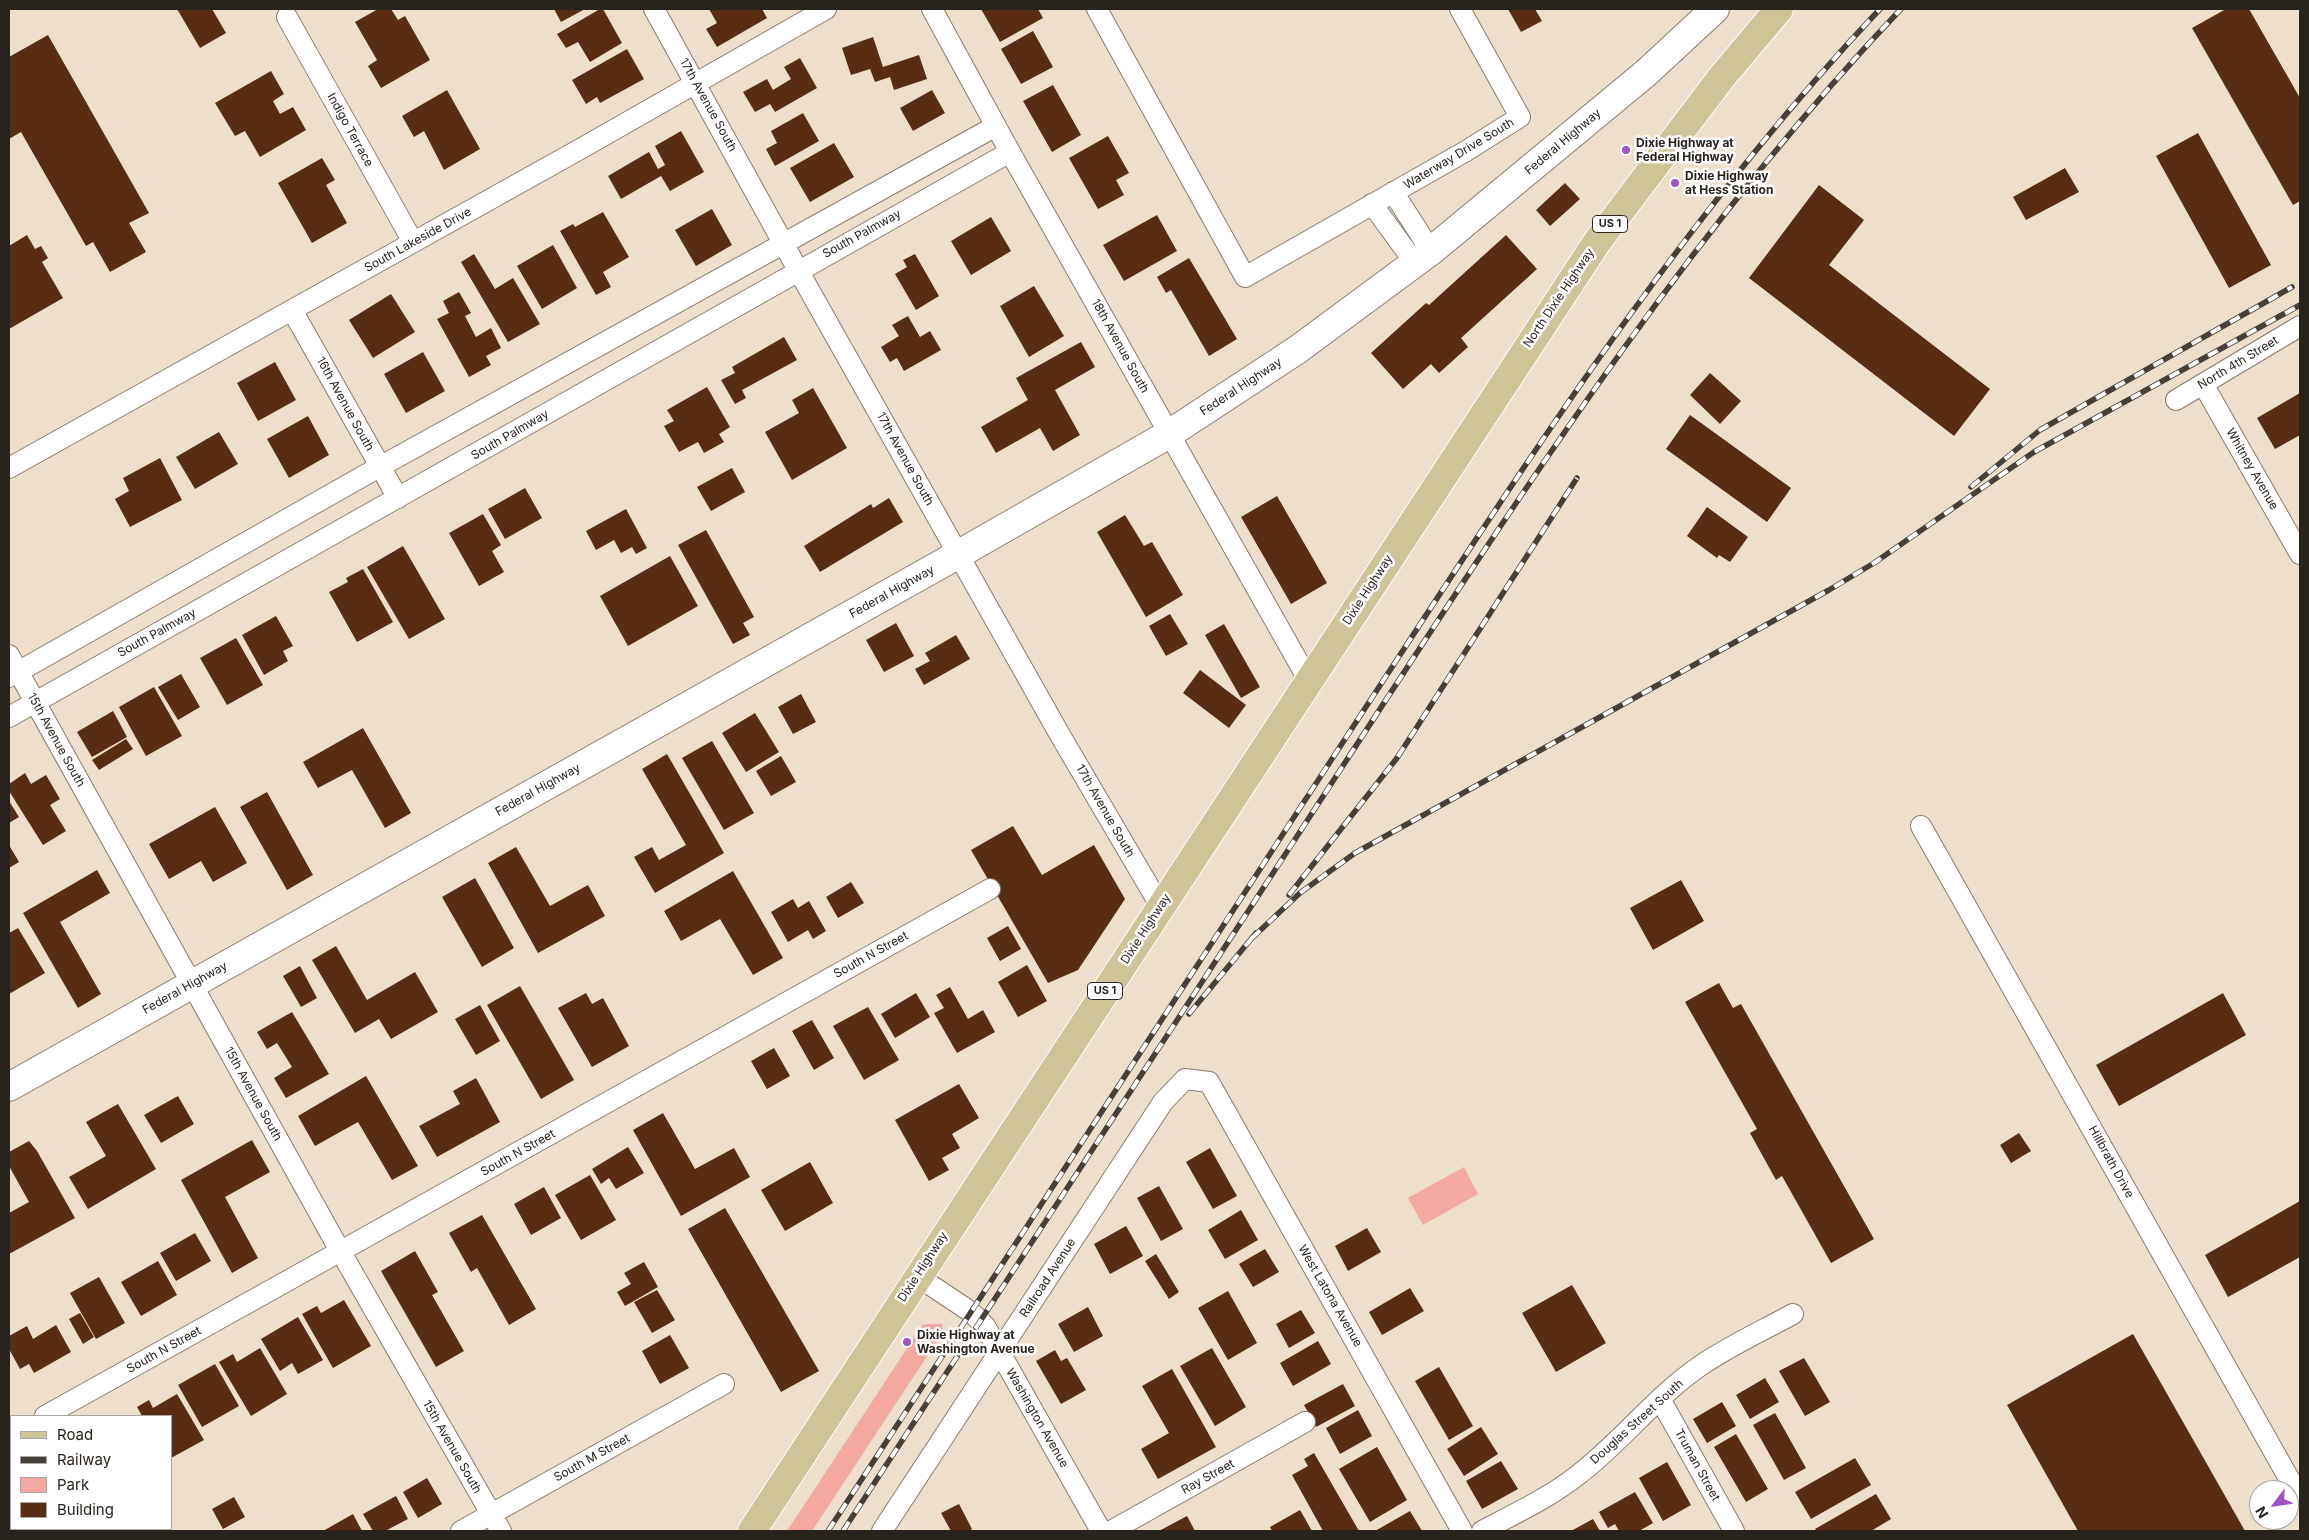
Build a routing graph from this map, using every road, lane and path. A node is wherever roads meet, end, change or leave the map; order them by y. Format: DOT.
graph roads {
  1 [pos="654,9"];
  2 [pos="826,9"];
  3 [pos="932,9"];
  4 [pos="1097,9"];
  5 [pos="1460,9"];
  6 [pos="1715,9"];
  7 [pos="1779,9"];
  8 [pos="287,17"];
  9 [pos="696,83"];
  10 [pos="996,126"];
  11 [pos="1010,152"];
  12 [pos="1393,192"];
  13 [pos="1372,204"];
  14 [pos="413,242"];
  15 [pos="784,244"];
  16 [pos="1423,257"];
  17 [pos="798,270"];
  18 [pos="292,310"];
  19 [pos="2300,326"];
  20 [pos="2203,384"];
  21 [pos="2176,400"];
  22 [pos="1169,434"];
  23 [pos="1458,452"];
  24 [pos="380,466"];
  25 [pos="9,468"];
  26 [pos="398,498"];
  27 [pos="959,554"];
  28 [pos="2300,554"];
  29 [pos="12,668"];
  30 [pos="1309,681"];
  31 [pos="34,702"];
  32 [pos="9,716"];
  33 [pos="1921,826"];
  34 [pos="990,889"];
  35 [pos="1161,906"];
  36 [pos="193,984"];
  37 [pos="1185,1078"];
  38 [pos="9,1087"];
  39 [pos="340,1252"];
  40 [pos="917,1276"];
  41 [pos="1793,1314"];
  42 [pos="1000,1352"];
  43 [pos="724,1384"];
  44 [pos="1660,1399"];
  45 [pos="47,1415"];
  46 [pos="1306,1422"];
  47 [pos="2300,1498"];
  48 [pos="491,1514"];
  49 [pos="461,1531"];
  50 [pos="501,1531"];
  51 [pos="752,1531"];
  52 [pos="882,1531"];
  53 [pos="1101,1531"];
  54 [pos="1111,1531"];
  55 [pos="1462,1531"];
  56 [pos="1482,1531"];
  57 [pos="1734,1531"];
  1 -- 9 [label="street, 17th Avenue South"];
  2 -- 9 [label="street, South Lakeside Drive"];
  3 -- 10 [label="street, 18th Avenue South"];
  4 -- 13 [label="street"];
  5 -- 12 [label="street, Waterway Drive South"];
  6 -- 16 [label="main road, Federal Highway"];
  7 -- 23 [label="main road, North Dixie Highway / US 1"];
  8 -- 14 [label="street, Indigo Terrace"];
  9 -- 14 [label="street, South Lakeside Drive"];
  9 -- 15 [label="street, 17th Avenue South"];
  10 -- 11 [label="street, 18th Avenue South"];
  10 -- 15 [label="street"];
  11 -- 17 [label="street, South Palmway"];
  11 -- 22 [label="street, 18th Avenue South"];
  12 -- 13 [label="street"];
  12 -- 16 [label="street"];
  13 -- 16 [label="street"];
  14 -- 18 [label="street, South Lakeside Drive"];
  15 -- 17 [label="street, 17th Avenue South"];
  15 -- 24 [label="street"];
  16 -- 22 [label="main road, Federal Highway"];
  17 -- 26 [label="street, South Palmway"];
  17 -- 27 [label="street, 17th Avenue South"];
  18 -- 24 [label="street, 16th Avenue South"];
  18 -- 25 [label="street, South Lakeside Drive"];
  19 -- 20 [label="street, North 4th Street"];
  20 -- 21 [label="street, North 4th Street"];
  20 -- 28 [label="street, Whitney Avenue"];
  22 -- 27 [label="main road, Federal Highway"];
  22 -- 30 [label="street, 18th Avenue South"];
  23 -- 30 [label="main road, Dixie Highway / US 1"];
  24 -- 26 [label="street, 16th Avenue South"];
  24 -- 29 [label="street"];
  26 -- 31 [label="street, South Palmway"];
  27 -- 35 [label="street, 17th Avenue South"];
  27 -- 36 [label="main road, Federal Highway"];
  29 -- 31 [label="street, 15th Avenue South"];
  30 -- 35 [label="main road, Dixie Highway / US 1"];
  31 -- 32 [label="street, South Palmway"];
  31 -- 36 [label="street, 15th Avenue South"];
  33 -- 47 [label="street, Hillbrath Drive"];
  34 -- 39 [label="street, South N Street"];
  35 -- 40 [label="main road, Dixie Highway / US 1"];
  36 -- 38 [label="main road, Federal Highway"];
  36 -- 39 [label="street, 15th Avenue South"];
  37 -- 42 [label="street, Railroad Avenue"];
  37 -- 55 [label="street, West Latona Avenue"];
  39 -- 45 [label="street, South N Street"];
  39 -- 48 [label="street, 15th Avenue South"];
  40 -- 42 [label="street, Washington Avenue"];
  40 -- 51 [label="main road, Dixie Highway / US 1"];
  41 -- 44 [label="street, Douglas Street South"];
  42 -- 52 [label="street, Railroad Avenue"];
  42 -- 53 [label="street, Washington Avenue"];
  43 -- 48 [label="street, South M Street"];
  44 -- 56 [label="street, Douglas Street South"];
  44 -- 57 [label="street, Truman Street"];
  46 -- 54 [label="street, Ray Street"];
  48 -- 49 [label="street, South M Street"];
  48 -- 50 [label="street, 15th Avenue South"];
}
